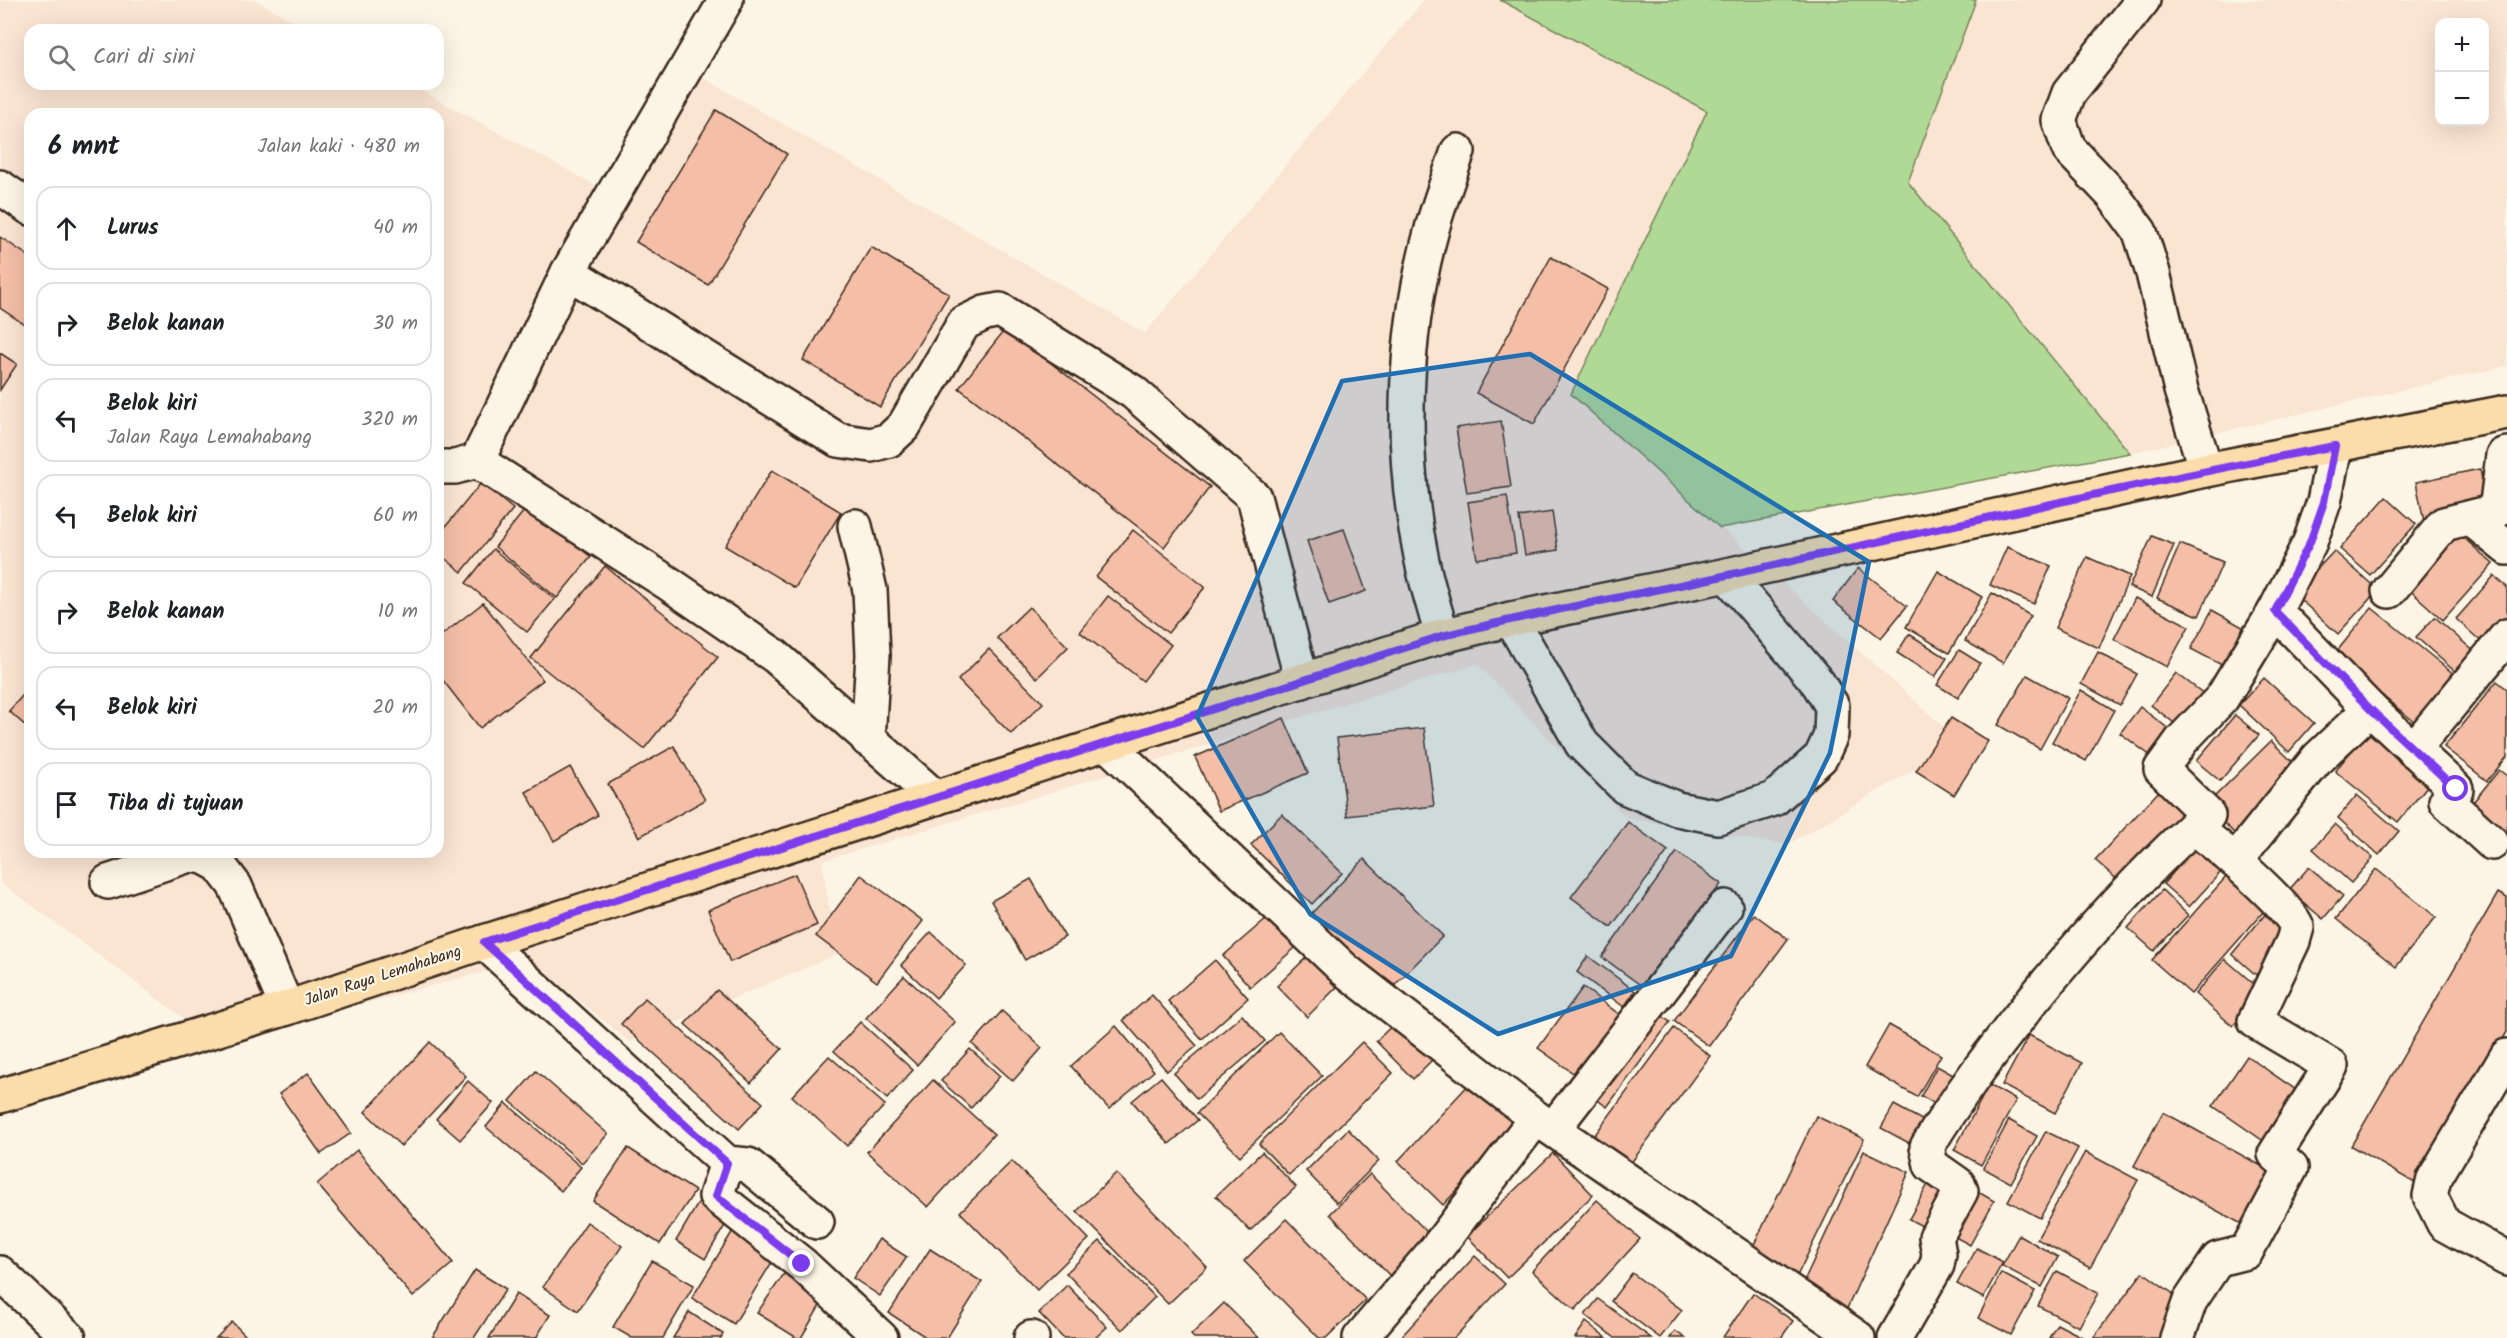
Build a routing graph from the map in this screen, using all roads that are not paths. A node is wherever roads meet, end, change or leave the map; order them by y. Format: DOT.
graph roads {
  1 [pos="726,0"];
  2 [pos="2143,0"];
  3 [pos="1458,151"];
  4 [pos="0,187"];
  5 [pos="24,204"];
  6 [pos="568,272"];
  7 [pos="2507,412"];
  8 [pos="2335,446"];
  9 [pos="2507,454"];
  10 [pos="477,461"];
  11 [pos="444,467"];
  12 [pos="2206,470"];
  13 [pos="2470,518"];
  14 [pos="855,526"];
  15 [pos="2507,548"];
  16 [pos="1727,575"];
  17 [pos="2389,591"];
  18 [pos="2275,611"];
  19 [pos="1511,619"];
  20 [pos="1442,636"];
  21 [pos="2507,636"];
  22 [pos="1302,681"];
  23 [pos="2370,709"];
  24 [pos="868,740"];
  25 [pos="1106,743"];
  26 [pos="2413,750"];
  27 [pos="936,798"];
  28 [pos="2193,827"];
  29 [pos="2492,843"];
  30 [pos="180,858"];
  31 [pos="206,858"];
  32 [pos="2235,861"];
  33 [pos="108,882"];
  34 [pos="1725,907"];
  35 [pos="484,942"];
  36 [pos="287,1008"];
  37 [pos="2507,1056"];
  38 [pos="0,1096"];
  39 [pos="1544,1123"];
  40 [pos="727,1163"];
  41 [pos="817,1222"];
  42 [pos="2507,1259"];
  43 [pos="0,1273"];
  44 [pos="69,1338"];
  45 [pos="881,1338"];
  46 [pos="1360,1338"];
  47 [pos="1858,1338"];
  48 [pos="1895,1338"];
  49 [pos="2177,1338"];
  1 -- 6 [label="street"];
  2 -- 12 [label="street"];
  3 -- 20 [label="street"];
  4 -- 5 [label="street"];
  6 -- 10 [label="street"];
  6 -- 22 [label="street"];
  7 -- 8 [label="main road, Jalan Raya Lemahabang"];
  8 -- 12 [label="main road, Jalan Raya Lemahabang"];
  8 -- 18 [label="street"];
  9 -- 13 [label="street"];
  10 -- 11 [label="street"];
  10 -- 24 [label="street"];
  12 -- 16 [label="main road, Jalan Raya Lemahabang"];
  13 -- 15 [label="street"];
  13 -- 17 [label="street"];
  14 -- 24 [label="street"];
  16 -- 19 [label="main road, Jalan Raya Lemahabang"];
  16 -- 19 [label="street"];
  18 -- 23 [label="street"];
  18 -- 28 [label="street"];
  19 -- 20 [label="main road, Jalan Raya Lemahabang"];
  20 -- 22 [label="main road, Jalan Raya Lemahabang"];
  21 -- 26 [label="street"];
  22 -- 25 [label="main road, Jalan Raya Lemahabang"];
  23 -- 26 [label="street"];
  23 -- 32 [label="street"];
  24 -- 27 [label="street"];
  25 -- 27 [label="main road, Jalan Raya Lemahabang"];
  25 -- 39 [label="street"];
  26 -- 29 [label="street"];
  27 -- 35 [label="main road, Jalan Raya Lemahabang"];
  28 -- 32 [label="street"];
  28 -- 48 [label="street"];
  30 -- 33 [label="street"];
  31 -- 36 [label="street"];
  32 -- 49 [label="street"];
  34 -- 39 [label="street"];
  35 -- 36 [label="main road, Jalan Raya Lemahabang"];
  35 -- 40 [label="street"];
  36 -- 38 [label="main road, Jalan Raya Lemahabang"];
  37 -- 42 [label="street"];
  39 -- 46 [label="street"];
  39 -- 47 [label="street"];
  40 -- 41 [label="street"];
  40 -- 45 [label="street"];
  43 -- 44 [label="street"];
}
